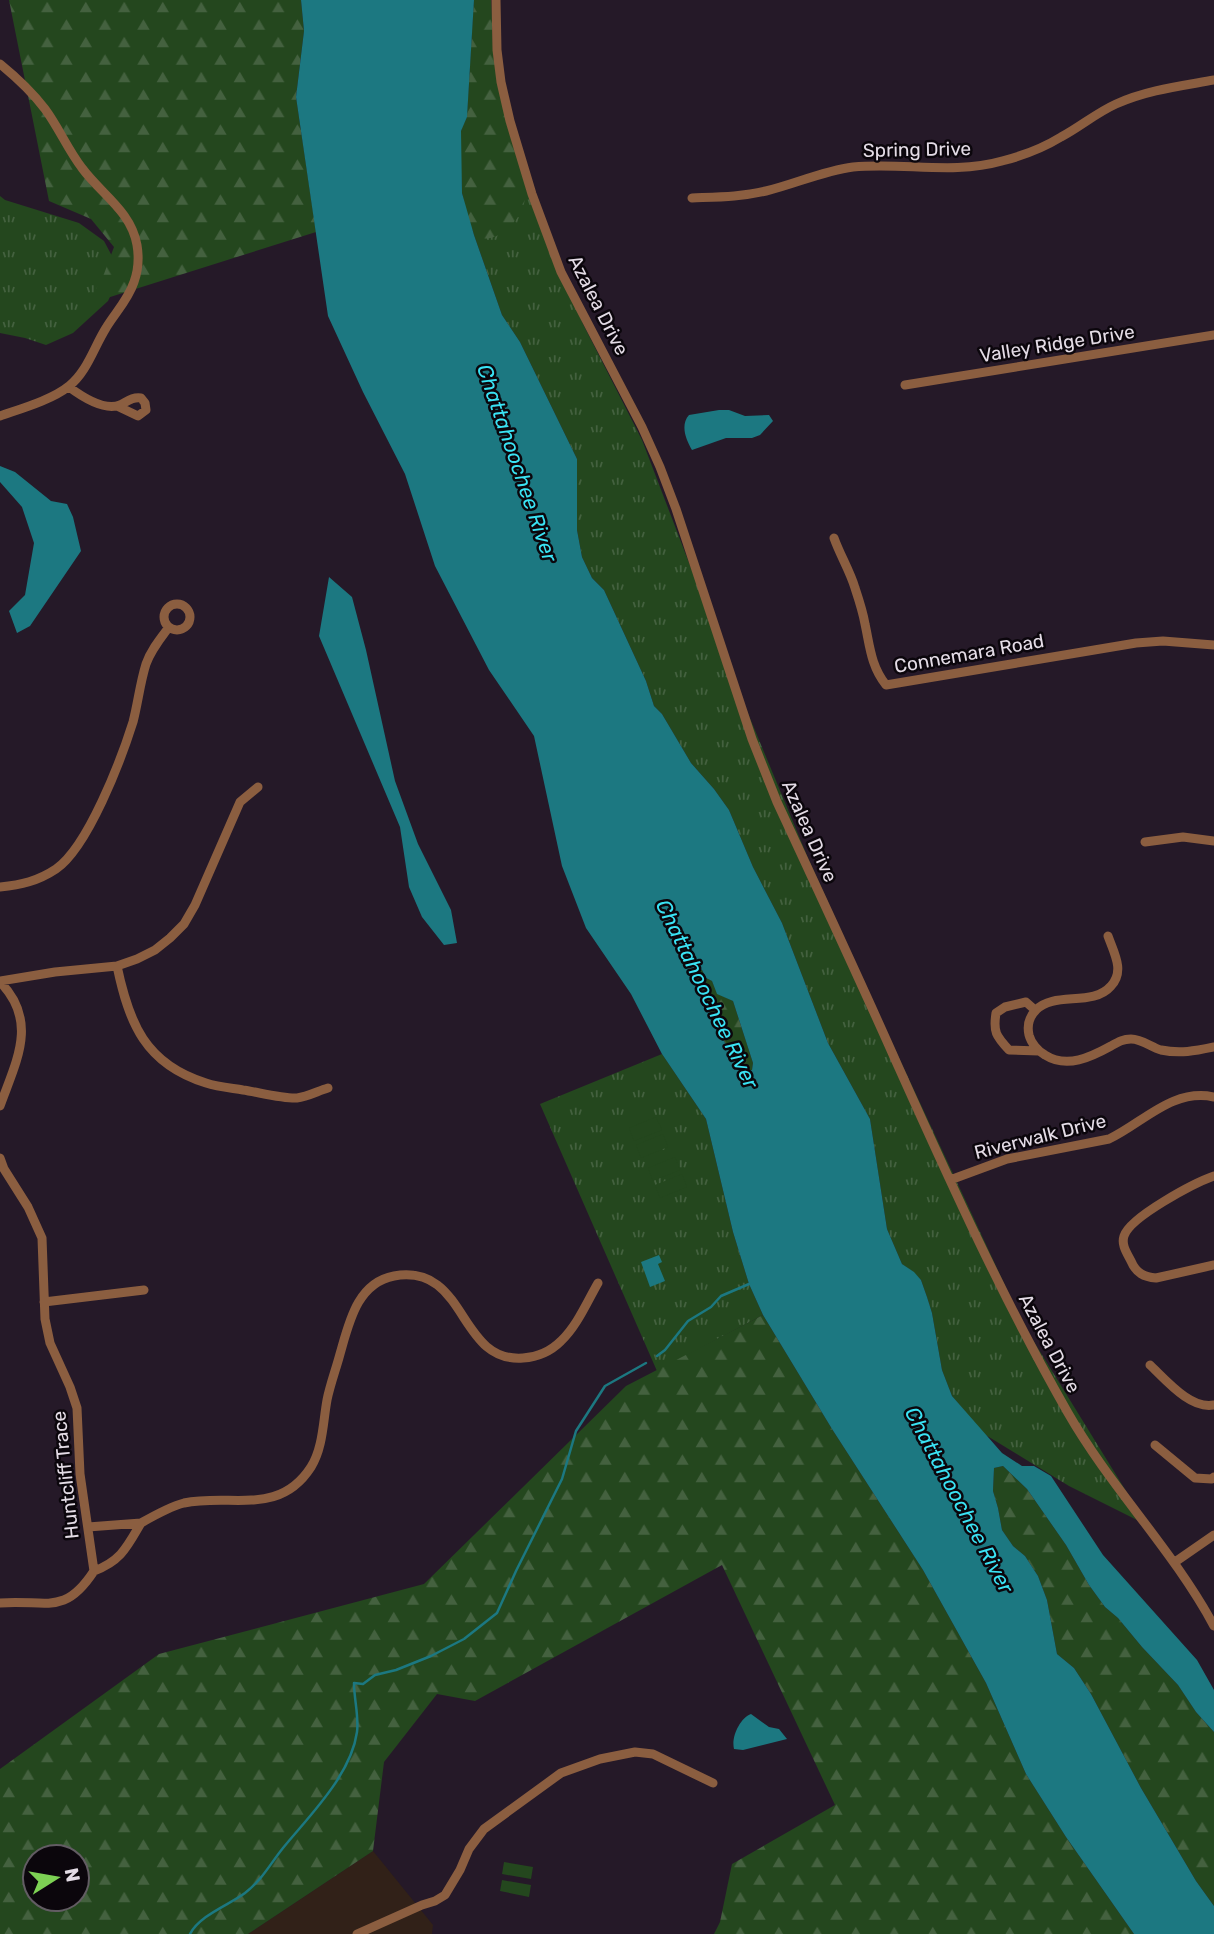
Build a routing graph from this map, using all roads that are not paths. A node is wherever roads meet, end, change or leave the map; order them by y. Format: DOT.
graph roads {
  1 [pos="496,0"];
  2 [pos="0,64"];
  3 [pos="1214,80"];
  4 [pos="692,198"];
  5 [pos="1214,335"];
  6 [pos="905,385"];
  7 [pos="69,387"];
  8 [pos="117,406"];
  9 [pos="0,416"];
  10 [pos="834,538"];
  11 [pos="169,627"];
  12 [pos="1214,645"];
  13 [pos="258,787"];
  14 [pos="1214,841"];
  15 [pos="1146,842"];
  16 [pos="0,887"];
  17 [pos="1108,936"];
  18 [pos="117,965"];
  19 [pos="0,981"];
  20 [pos="1035,1010"];
  21 [pos="1214,1047"];
  22 [pos="1039,1051"];
  23 [pos="328,1088"];
  24 [pos="1214,1097"];
  25 [pos="0,1105"];
  26 [pos="0,1158"];
  27 [pos="1214,1176"];
  28 [pos="950,1180"];
  29 [pos="1214,1265"];
  30 [pos="598,1283"];
  31 [pos="144,1290"];
  32 [pos="44,1301"];
  33 [pos="1150,1365"];
  34 [pos="1214,1405"];
  35 [pos="1155,1445"];
  36 [pos="1214,1477"];
  37 [pos="141,1523"];
  38 [pos="89,1527"];
  39 [pos="1214,1535"];
  40 [pos="1175,1562"];
  41 [pos="94,1571"];
  42 [pos="0,1602"];
  43 [pos="1214,1626"];
  44 [pos="713,1783"];
  45 [pos="357,1934"];
  1 -- 28 [label="street, Azalea Drive"];
  2 -- 7 [label="street"];
  3 -- 4 [label="street, Spring Drive"];
  5 -- 6 [label="street, Valley Ridge Drive"];
  7 -- 8 [label="street"];
  7 -- 9 [label="street"];
  10 -- 12 [label="street, Connemara Road"];
  11 -- 16 [label="street"];
  13 -- 18 [label="street"];
  14 -- 15 [label="street"];
  17 -- 20 [label="street"];
  18 -- 19 [label="street"];
  18 -- 23 [label="street"];
  19 -- 25 [label="street"];
  20 -- 22 [label="street"];
  20 -- 22 [label="street"];
  21 -- 22 [label="street"];
  24 -- 28 [label="street, Riverwalk Drive"];
  26 -- 32 [label="street, Huntcliff Trace"];
  27 -- 29 [label="street"];
  28 -- 40 [label="street, Azalea Drive"];
  30 -- 37 [label="street"];
  31 -- 32 [label="street"];
  32 -- 38 [label="street, Huntcliff Trace"];
  33 -- 34 [label="street"];
  35 -- 36 [label="street"];
  37 -- 38 [label="street"];
  37 -- 41 [label="street"];
  38 -- 41 [label="street, Huntcliff Trace"];
  39 -- 40 [label="street"];
  40 -- 43 [label="street, Azalea Drive"];
  41 -- 42 [label="street"];
  44 -- 45 [label="street"];
}
